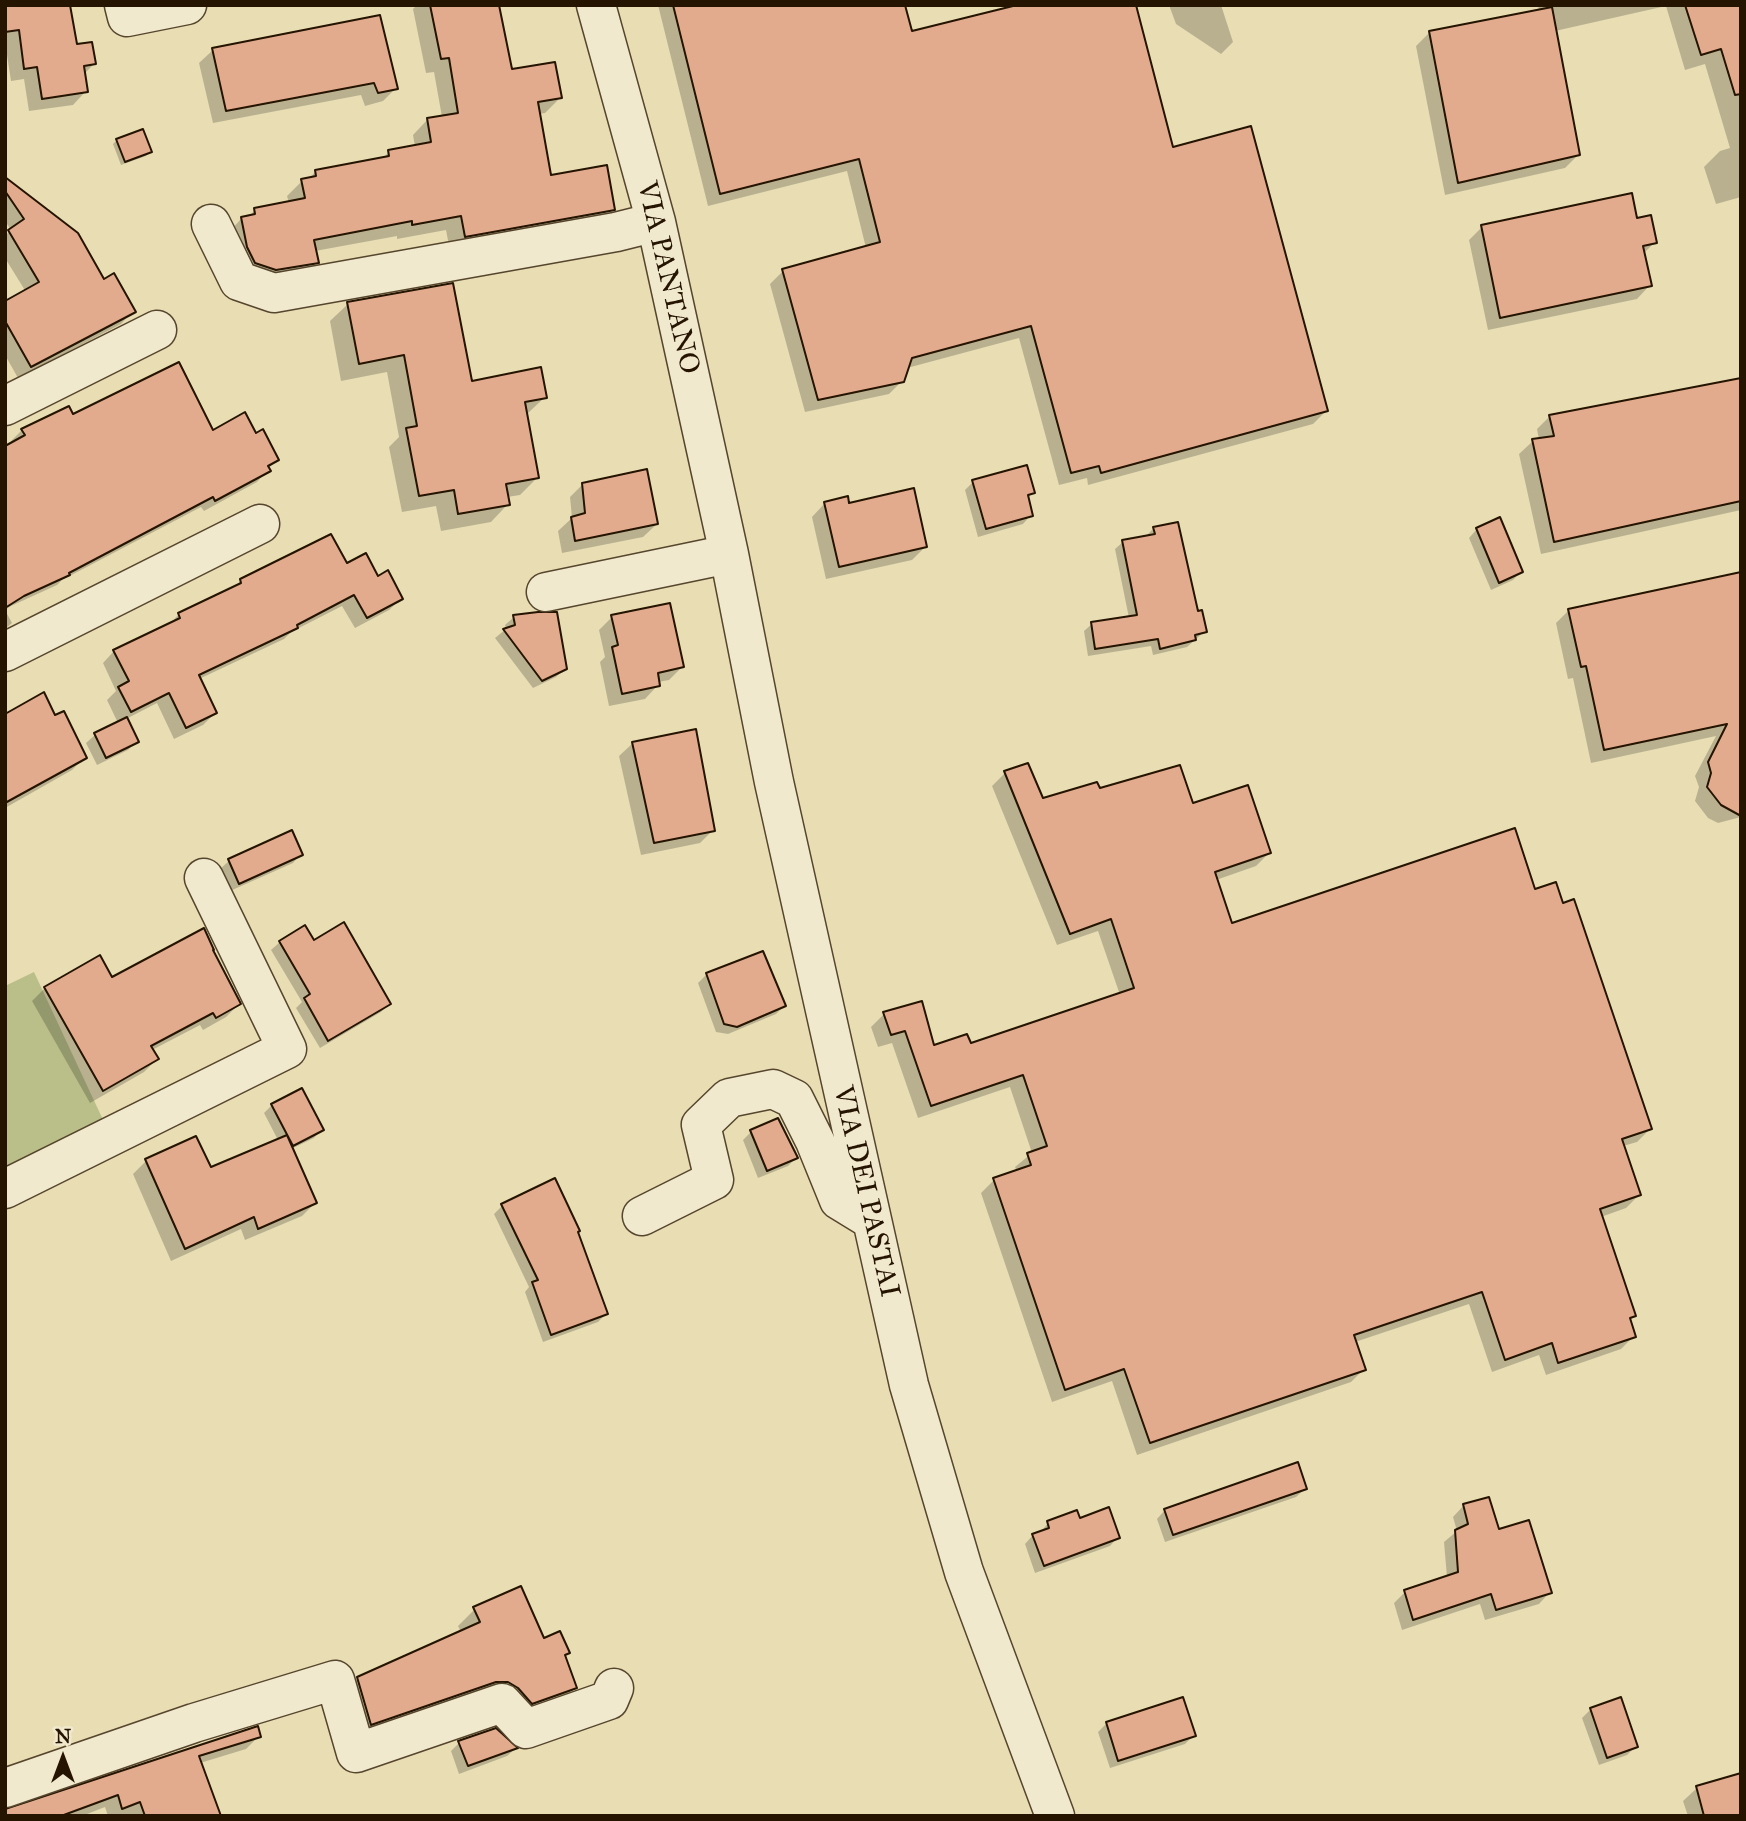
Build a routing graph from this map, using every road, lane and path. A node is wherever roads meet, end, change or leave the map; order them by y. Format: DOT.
graph roads {
  1 [pos="124,5"];
  2 [pos="187,5"];
  3 [pos="596,5"];
  4 [pos="656,222"];
  5 [pos="211,224"];
  6 [pos="158,330"];
  7 [pos="9,395"];
  8 [pos="260,524"];
  9 [pos="729,554"];
  10 [pos="546,593"];
  11 [pos="5,652"];
  12 [pos="204,878"];
  13 [pos="5,1189"];
  14 [pos="642,1216"];
  15 [pos="870,1219"];
  16 [pos="614,1688"];
  17 [pos="5,1788"];
  18 [pos="1055,1816"];
  1 -- 2 [label="street"];
  3 -- 4 [label="street, VIA PANTANO"];
  4 -- 5 [label="street"];
  4 -- 9 [label="street, VIA PANTANO"];
  6 -- 7 [label="street"];
  8 -- 11 [label="street"];
  9 -- 10 [label="street"];
  9 -- 15 [label="street, VIA DEI PASTAI"];
  12 -- 13 [label="street"];
  14 -- 15 [label="street"];
  15 -- 18 [label="street, VIA DEI PASTAI"];
  16 -- 17 [label="street"];
}
